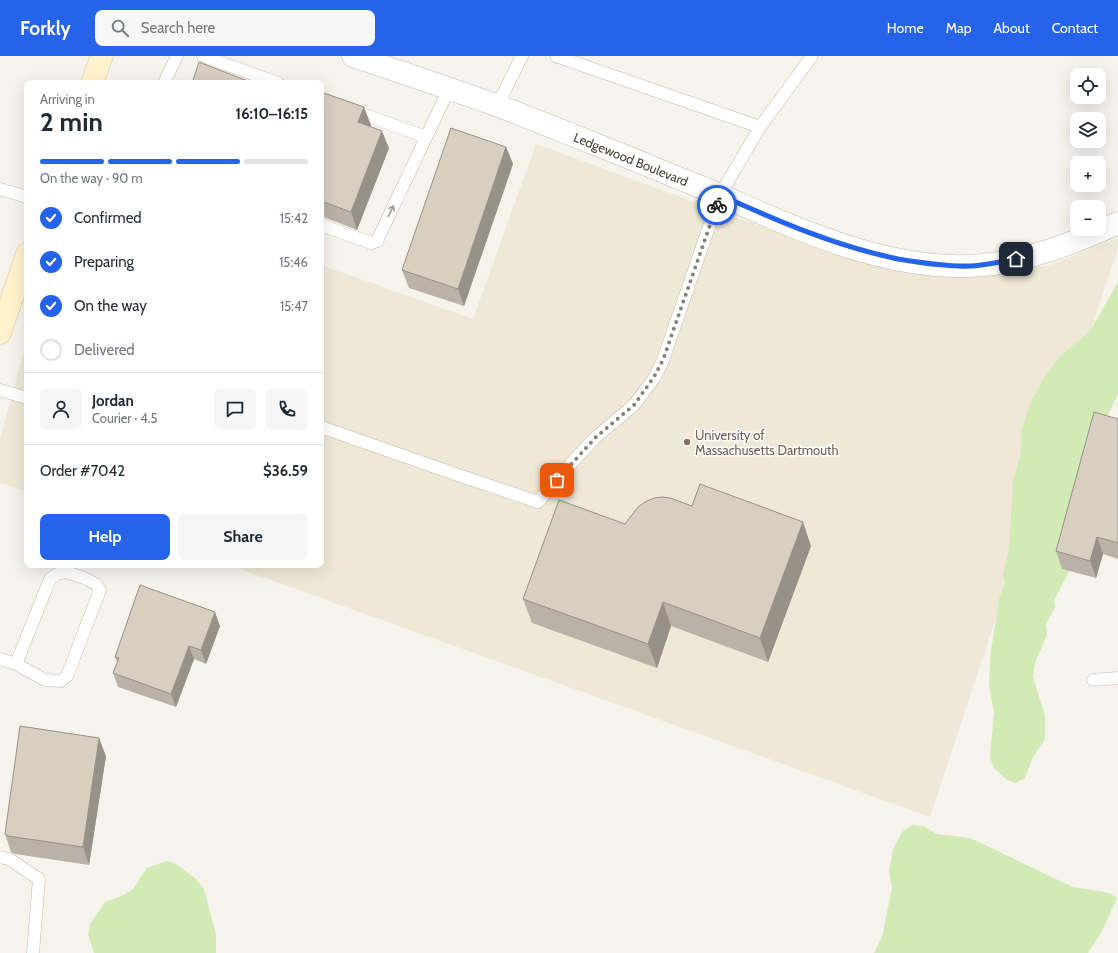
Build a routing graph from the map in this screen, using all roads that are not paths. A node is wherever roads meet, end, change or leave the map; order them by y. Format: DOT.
graph roads {
  1 [pos="102,56"];
  2 [pos="177,56"];
  3 [pos="203,56"];
  4 [pos="353,56"];
  5 [pos="522,56"];
  6 [pos="556,56"];
  7 [pos="812,56"];
  8 [pos="93,80"];
  9 [pos="165,80"];
  10 [pos="270,80"];
  11 [pos="449,89"];
  12 [pos="324,100"];
  13 [pos="497,106"];
  14 [pos="760,127"];
  15 [pos="426,136"];
  16 [pos="0,189"];
  17 [pos="720,195"];
  18 [pos="24,196"];
  19 [pos="1118,223"];
  20 [pos="324,226"];
  21 [pos="24,263"];
  22 [pos="0,333"];
  23 [pos="0,390"];
  24 [pos="24,397"];
  25 [pos="324,427"];
  26 [pos="0,659"];
  27 [pos="16,664"];
  28 [pos="1118,678"];
  29 [pos="1092,680"];
  30 [pos="0,857"];
  31 [pos="33,953"];
  1 -- 8 [label="main road"];
  2 -- 9 [label="lane"];
  3 -- 10 [label="lane"];
  4 -- 11 [label="street, Ledgewood Boulevard"];
  5 -- 13 [label="lane"];
  6 -- 14 [label="lane"];
  7 -- 14 [label="lane"];
  11 -- 13 [label="street, Ledgewood Boulevard"];
  11 -- 15 [label="lane"];
  12 -- 15 [label="lane"];
  13 -- 17 [label="street, Ledgewood Boulevard"];
  14 -- 17 [label="lane"];
  20 -- 15 [label="lane, one-way"];
  16 -- 18 [label="lane"];
  17 -- 19 [label="street, Ledgewood Boulevard"];
  17 -- 25 [label="lane"];
  21 -- 22 [label="main road"];
  23 -- 24 [label="lane"];
  26 -- 27 [label="lane"];
  27 -- 27 [label="lane"];
  28 -- 29 [label="lane"];
  30 -- 31 [label="lane"];
}
